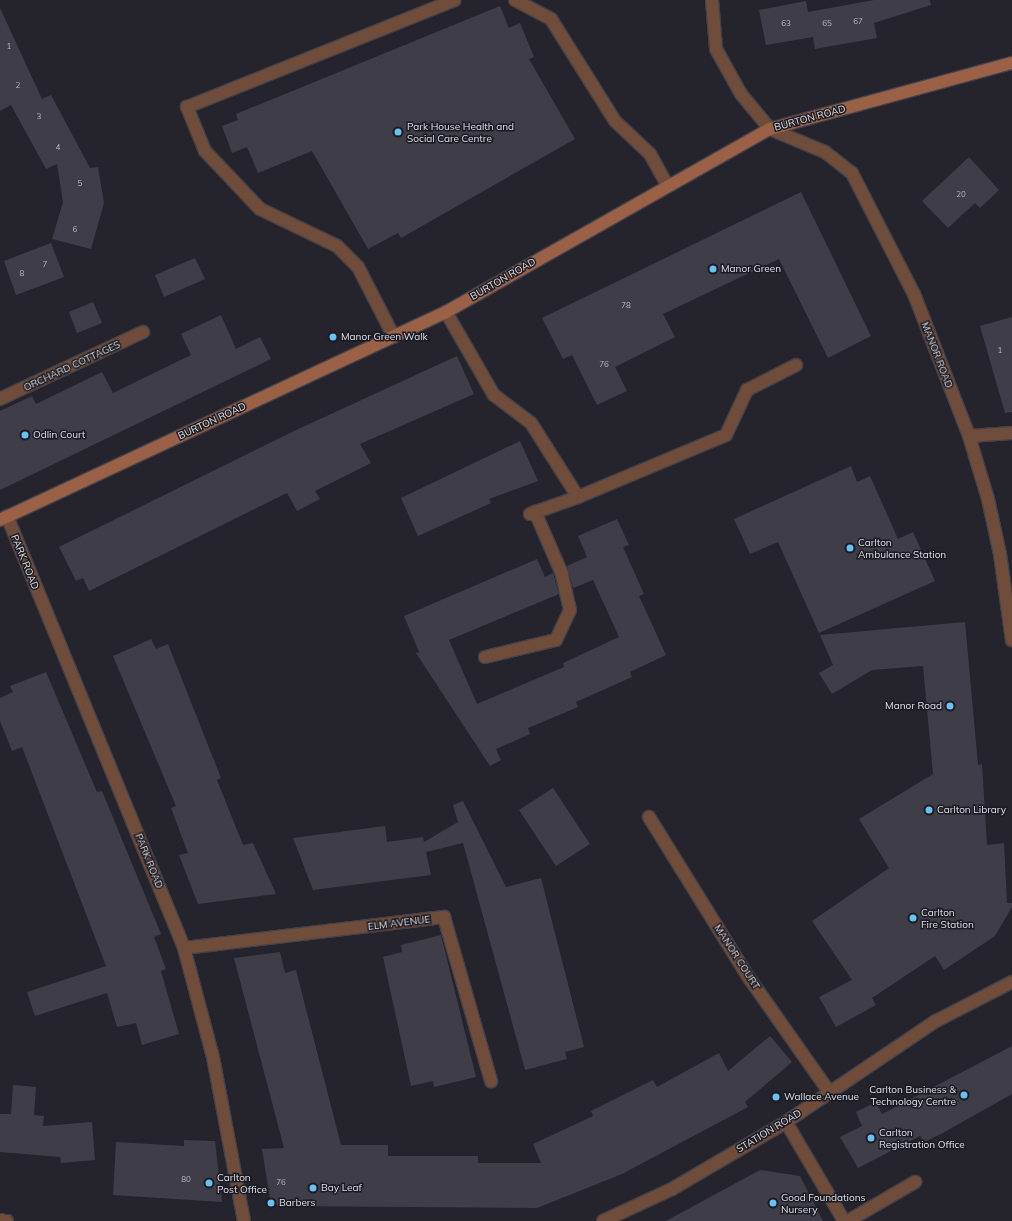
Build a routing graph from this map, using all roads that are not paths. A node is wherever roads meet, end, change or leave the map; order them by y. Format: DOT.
graph roads {
  1 [pos="454,0"];
  2 [pos="515,0"];
  3 [pos="712,0"];
  4 [pos="1012,63"];
  5 [pos="770,128"];
  6 [pos="667,185"];
  7 [pos="446,312"];
  8 [pos="143,332"];
  9 [pos="394,337"];
  10 [pos="796,366"];
  11 [pos="0,399"];
  12 [pos="1012,432"];
  13 [pos="969,436"];
  14 [pos="578,497"];
  15 [pos="3,518"];
  16 [pos="1012,640"];
  17 [pos="485,657"];
  18 [pos="649,817"];
  19 [pos="184,948"];
  20 [pos="1012,982"];
  21 [pos="491,1081"];
  22 [pos="830,1093"];
  23 [pos="786,1122"];
  24 [pos="915,1182"];
  25 [pos="0,1220"];
  26 [pos="7,1221"];
  27 [pos="244,1221"];
  28 [pos="603,1221"];
  29 [pos="844,1221"];
  30 [pos="848,1221"];
  1 -- 9 [label="street"];
  2 -- 6 [label="street"];
  3 -- 5 [label="street"];
  4 -- 5 [label="main road, BURTON ROAD"];
  5 -- 6 [label="main road, BURTON ROAD"];
  5 -- 13 [label="street, MANOR ROAD"];
  6 -- 7 [label="main road, BURTON ROAD"];
  7 -- 9 [label="main road, BURTON ROAD"];
  7 -- 14 [label="street"];
  8 -- 11 [label="street, ORCHARD COTTAGES"];
  9 -- 15 [label="main road, BURTON ROAD"];
  10 -- 14 [label="street"];
  12 -- 13 [label="street"];
  13 -- 16 [label="street, MANOR ROAD"];
  14 -- 17 [label="street"];
  15 -- 19 [label="street, PARK ROAD"];
  18 -- 22 [label="street, MANOR COURT"];
  19 -- 21 [label="street, ELM AVENUE"];
  19 -- 27 [label="street, PARK ROAD"];
  20 -- 22 [label="street, STATION ROAD"];
  22 -- 23 [label="street, STATION ROAD"];
  23 -- 28 [label="street, STATION ROAD"];
  23 -- 29 [label="street"];
  24 -- 30 [label="street"];
  25 -- 26 [label="street"];
}
